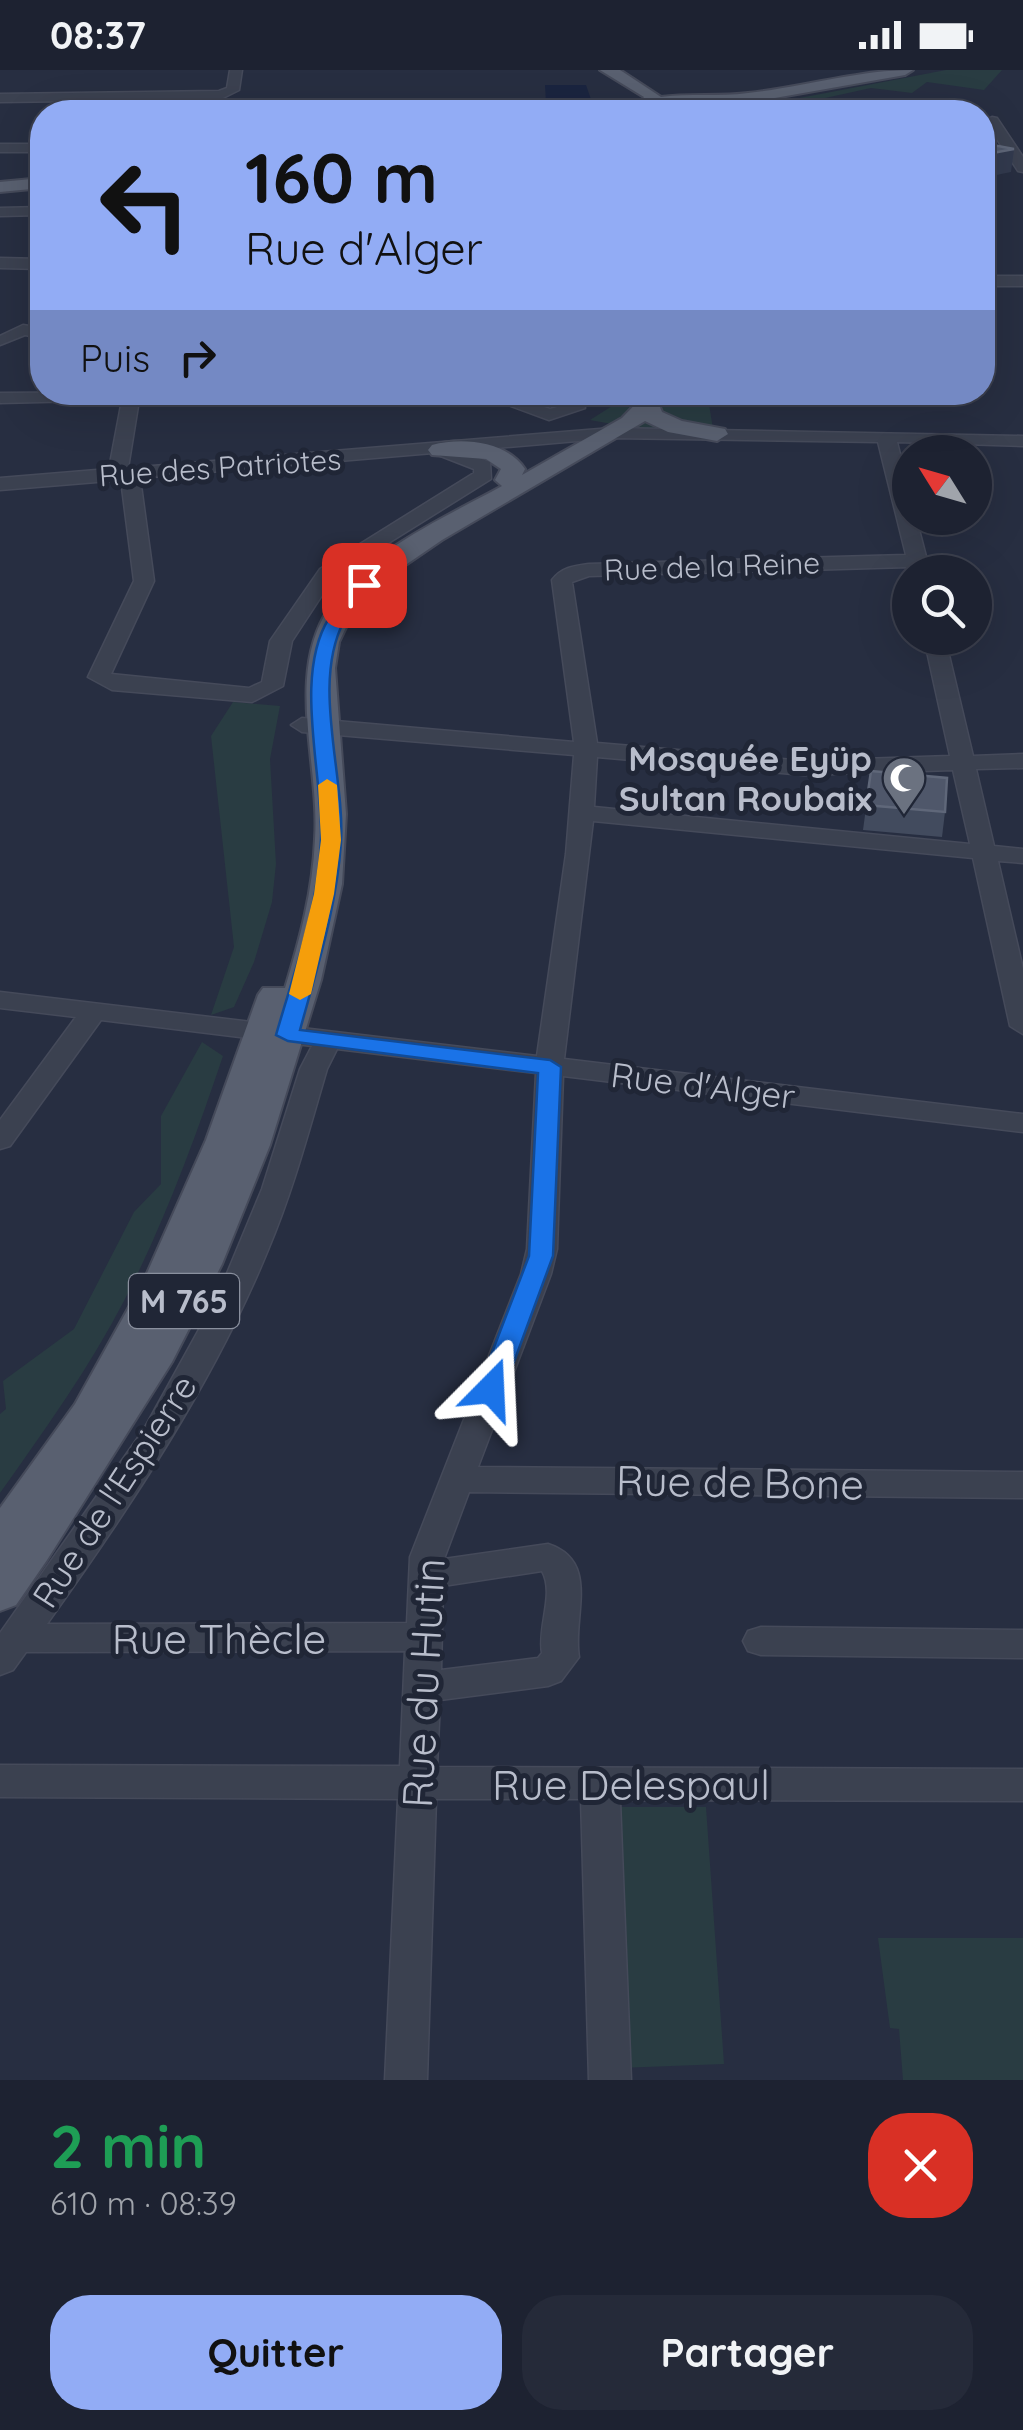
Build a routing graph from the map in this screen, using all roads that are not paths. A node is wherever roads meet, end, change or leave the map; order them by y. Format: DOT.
graph roads {
  1 [pos="236,70"];
  2 [pos="608,70"];
  3 [pos="623,70"];
  4 [pos="904,70"];
  5 [pos="928,70"];
  6 [pos="687,97"];
  7 [pos="0,98"];
  8 [pos="711,99"];
  9 [pos="652,100"];
  10 [pos="676,100"];
  11 [pos="714,100"];
  12 [pos="769,100"];
  13 [pos="995,123"];
  14 [pos="0,148"];
  15 [pos="30,148"];
  16 [pos="1023,168"];
  17 [pos="30,182"];
  18 [pos="0,185"];
  19 [pos="30,211"];
  20 [pos="0,212"];
  21 [pos="0,262"];
  22 [pos="30,263"];
  23 [pos="995,280"];
  24 [pos="1023,280"];
  25 [pos="30,331"];
  26 [pos="2,341"];
  27 [pos="30,397"];
  28 [pos="0,398"];
  29 [pos="134,405"];
  30 [pos="519,405"];
  31 [pos="574,405"];
  32 [pos="638,405"];
  33 [pos="650,405"];
  34 [pos="717,434"];
  35 [pos="750,436"];
  36 [pos="886,436"];
  37 [pos="592,438"];
  38 [pos="1023,439"];
  39 [pos="440,450"];
  40 [pos="124,474"];
  41 [pos="507,480"];
  42 [pos="0,484"];
  43 [pos="470,486"];
  44 [pos="915,555"];
  45 [pos="892,566"];
  46 [pos="939,655"];
  47 [pos="313,726"];
  48 [pos="586,748"];
  49 [pos="1023,761"];
  50 [pos="966,763"];
  51 [pos="581,813"];
  52 [pos="983,852"];
  53 [pos="1023,856"];
  54 [pos="0,1000"];
  55 [pos="92,1012"];
  56 [pos="1023,1026"];
  57 [pos="275,1033"];
  58 [pos="330,1040"];
  59 [pos="550,1067"];
  60 [pos="1023,1124"];
  61 [pos="0,1140"];
  62 [pos="456,1478"];
  63 [pos="1023,1485"];
  64 [pos="13,1537"];
  65 [pos="425,1575"];
  66 [pos="0,1585"];
  67 [pos="0,1593"];
  68 [pos="422,1637"];
  69 [pos="761,1641"];
  70 [pos="1023,1644"];
  71 [pos="8,1649"];
  72 [pos="421,1688"];
  73 [pos="0,1782"];
  74 [pos="416,1784"];
  75 [pos="600,1785"];
  76 [pos="1023,1785"];
  77 [pos="406,2080"];
  78 [pos="610,2080"];
  1 -- 7 [label="street"];
  2 -- 9 [label="main road"];
  3 -- 6 [label="main road"];
  4 -- 8 [label="main road"];
  5 -- 12 [label="main road"];
  6 -- 8 [label="main road"];
  6 -- 10 [label="main road"];
  8 -- 11 [label="main road"];
  13 -- 16 [label="street"];
  14 -- 15 [label="street"];
  17 -- 18 [label="main road"];
  19 -- 20 [label="street"];
  21 -- 22 [label="street"];
  23 -- 24 [label="street"];
  25 -- 26 [label="street"];
  27 -- 28 [label="street"];
  29 -- 40 [label="street"];
  30 -- 31 [label="street"];
  32 -- 37 [label="main road, M 765"];
  33 -- 34 [label="main road"];
  34 -- 35 [label="street, Rue des Patriotes"];
  34 -- 37 [label="street, Rue des Patriotes"];
  35 -- 36 [label="street, Rue des Patriotes"];
  35 -- 37 [label="street, Rue des Patriotes"];
  36 -- 38 [label="street, Rue des Patriotes"];
  36 -- 44 [label="street"];
  37 -- 39 [label="street, Rue des Patriotes"];
  37 -- 41 [label="main road, M 765"];
  37 -- 47 [label="main road, M 765"];
  39 -- 40 [label="street, Rue des Patriotes"];
  39 -- 41 [label="main road"];
  39 -- 43 [label="street"];
  40 -- 42 [label="street, Rue des Patriotes"];
  40 -- 43 [label="street"];
  41 -- 43 [label="street"];
  41 -- 47 [label="main road, M 765"];
  45 -- 48 [label="street, Rue de la Reine"];
  46 -- 50 [label="street"];
  47 -- 48 [label="street"];
  47 -- 57 [label="main road, M 765"];
  48 -- 50 [label="street"];
  48 -- 51 [label="street, Rue de la Reine"];
  49 -- 50 [label="street"];
  50 -- 52 [label="street"];
  51 -- 52 [label="street"];
  51 -- 59 [label="street, Rue du Hutin"];
  52 -- 53 [label="street"];
  52 -- 56 [label="street"];
  54 -- 55 [label="street, Rue d'Alger"];
  55 -- 57 [label="street, Rue d'Alger"];
  55 -- 61 [label="street"];
  57 -- 58 [label="street, Rue d'Alger"];
  57 -- 64 [label="main road, M 765"];
  58 -- 59 [label="street, Rue d'Alger"];
  58 -- 71 [label="street, Rue de l'Espierre"];
  59 -- 60 [label="street, Rue d'Alger"];
  59 -- 62 [label="street, Rue du Hutin"];
  62 -- 63 [label="street, Rue de Bone"];
  62 -- 65 [label="street, Rue du Hutin"];
  64 -- 66 [label="main road"];
  64 -- 67 [label="main road, M 765"];
  65 -- 68 [label="street, Rue du Hutin"];
  65 -- 72 [label="street"];
  68 -- 71 [label="street, Rue Thècle"];
  68 -- 72 [label="street, Rue du Hutin"];
  69 -- 70 [label="street"];
  72 -- 74 [label="street, Rue du Hutin"];
  73 -- 74 [label="street, Rue Delespaul"];
  74 -- 75 [label="street, Rue Delespaul"];
  74 -- 77 [label="street, Rue du Hutin"];
  75 -- 76 [label="street, Rue Delespaul"];
  75 -- 78 [label="street"];
}
